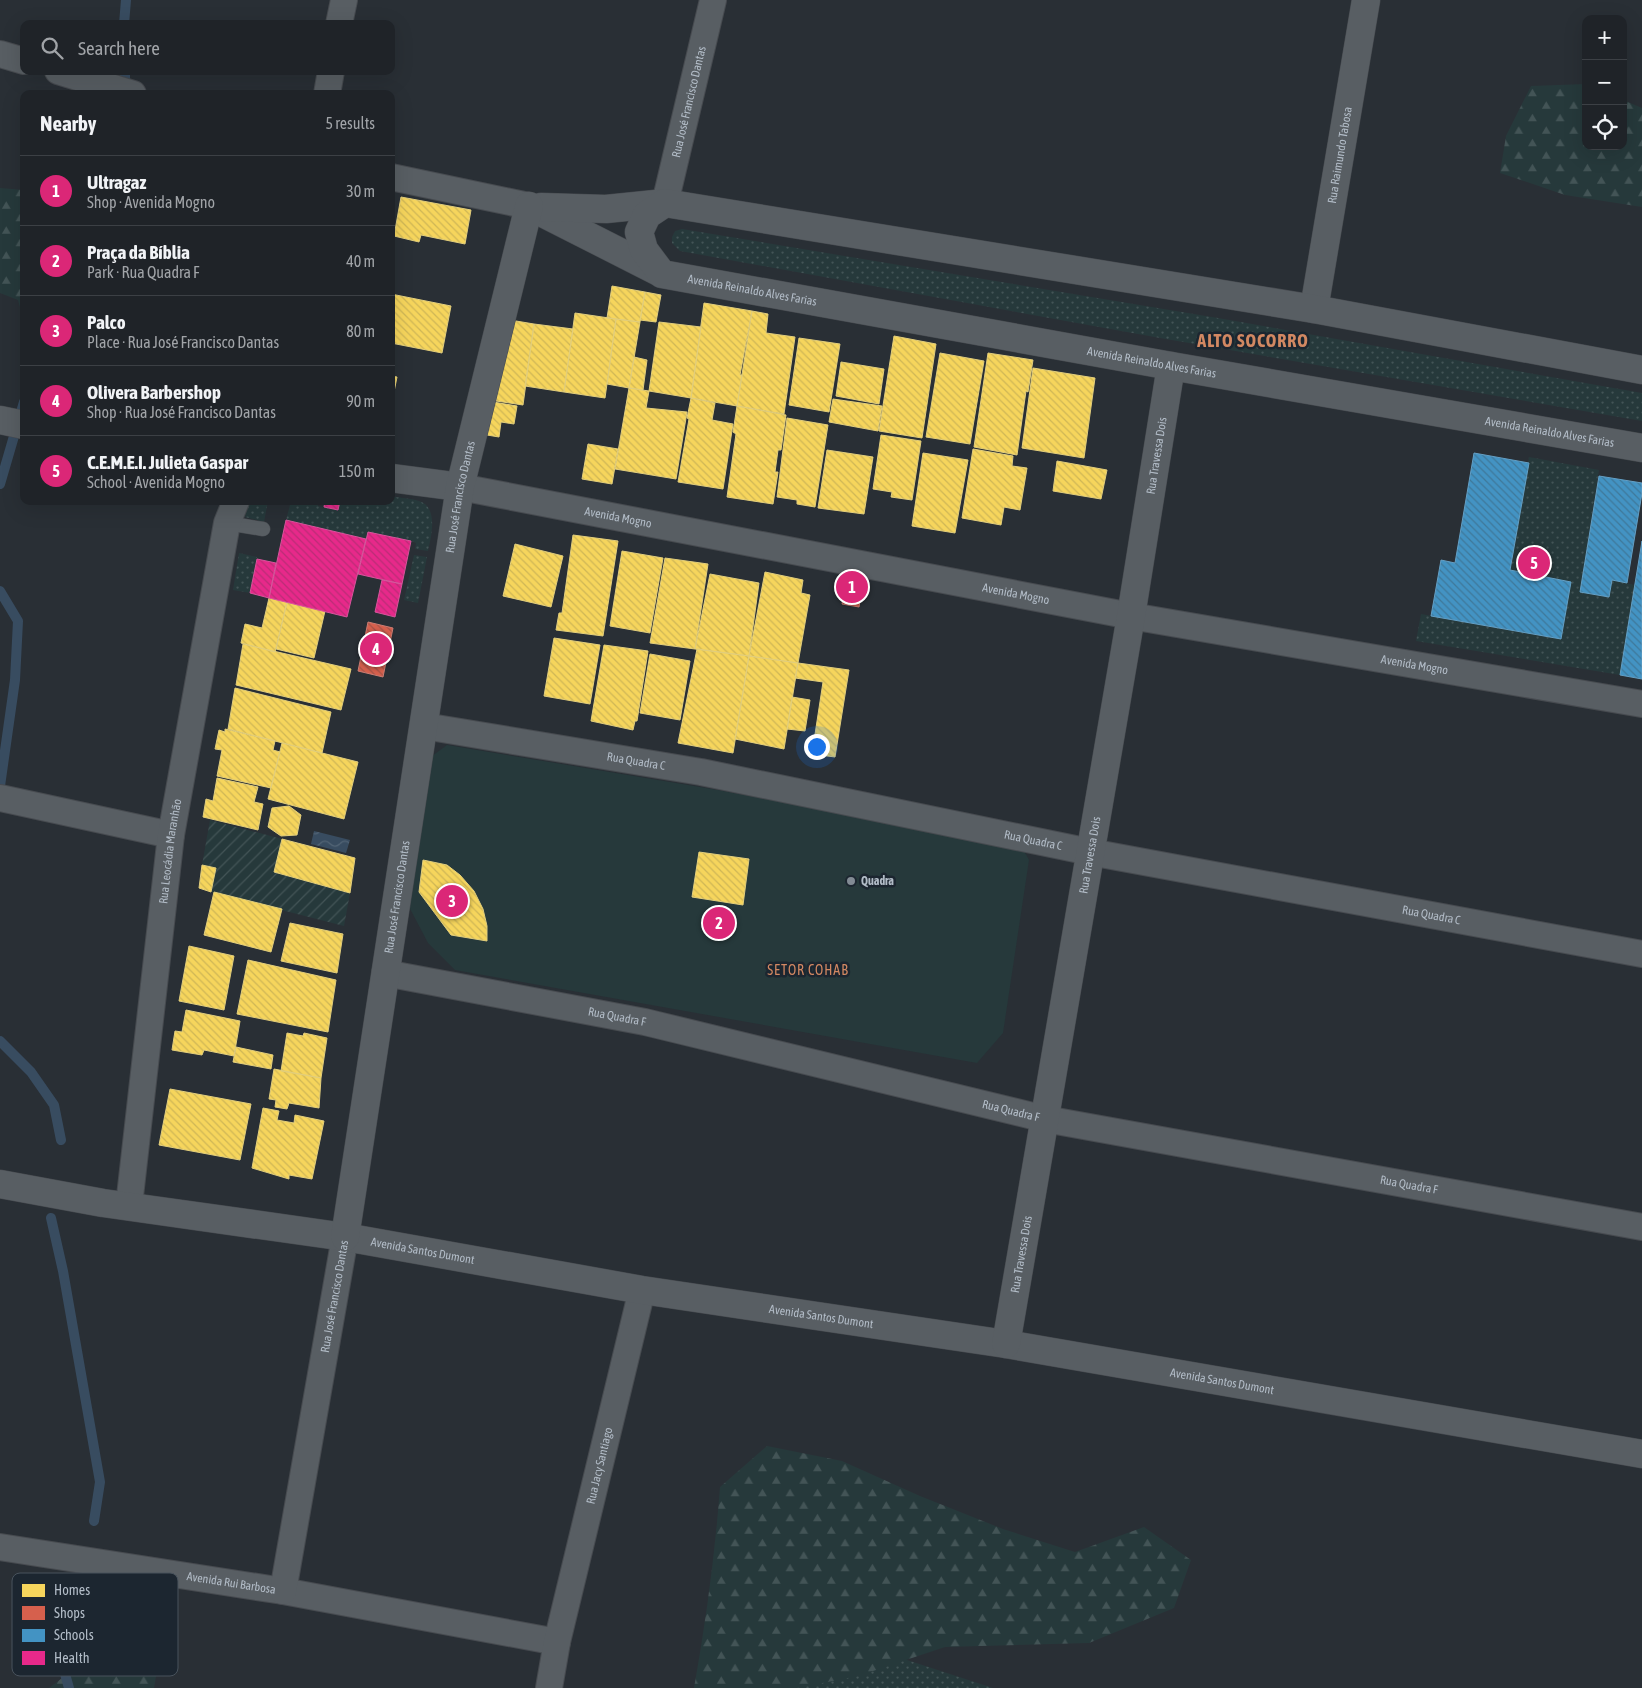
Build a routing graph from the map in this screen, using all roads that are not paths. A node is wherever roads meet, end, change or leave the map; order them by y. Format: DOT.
graph roads {
  1 [pos="344,0"];
  2 [pos="713,0"];
  3 [pos="1366,0"];
  4 [pos="340,20"];
  5 [pos="0,54"];
  6 [pos="20,60"];
  7 [pos="71,75"];
  8 [pos="330,75"];
  9 [pos="121,90"];
  10 [pos="328,90"];
  11 [pos="395,178"];
  12 [pos="665,204"];
  13 [pos="529,206"];
  14 [pos="662,274"];
  15 [pos="1314,308"];
  16 [pos="1171,366"];
  17 [pos="1642,370"];
  18 [pos="1642,448"];
  19 [pos="395,479"];
  20 [pos="460,487"];
  21 [pos="232,512"];
  22 [pos="262,529"];
  23 [pos="1131,616"];
  24 [pos="1642,704"];
  25 [pos="424,726"];
  26 [pos="0,798"];
  27 [pos="172,835"];
  28 [pos="1090,852"];
  29 [pos="1642,954"];
  30 [pos="386,973"];
  31 [pos="1045,1119"];
  32 [pos="0,1184"];
  33 [pos="129,1205"];
  34 [pos="1642,1227"];
  35 [pos="345,1237"];
  36 [pos="642,1290"];
  37 [pos="1006,1344"];
  38 [pos="1642,1454"];
  39 [pos="0,1547"];
  40 [pos="167,1573"];
  41 [pos="178,1575"];
  42 [pos="283,1591"];
  43 [pos="557,1642"];
  44 [pos="550,1688"];
  1 -- 4 [label="street"];
  2 -- 12 [label="street, Rua José Francisco Dantas"];
  3 -- 15 [label="street, Rua Raimundo Tabosa"];
  5 -- 6 [label="street"];
  7 -- 9 [label="street"];
  8 -- 10 [label="street"];
  11 -- 13 [label="street, Avenida Reinaldo Alves Farias"];
  12 -- 13 [label="street, Avenida Reinaldo Alves Farias"];
  12 -- 14 [label="street"];
  12 -- 15 [label="street, Avenida Reinaldo Alves Farias"];
  13 -- 14 [label="street, Avenida Reinaldo Alves Farias"];
  13 -- 20 [label="street, Rua José Francisco Dantas"];
  14 -- 16 [label="street, Avenida Reinaldo Alves Farias"];
  15 -- 17 [label="street, Avenida Reinaldo Alves Farias"];
  16 -- 18 [label="street, Avenida Reinaldo Alves Farias"];
  16 -- 23 [label="street, Rua Travessa Dois"];
  19 -- 20 [label="street, Avenida Mogno"];
  20 -- 23 [label="street, Avenida Mogno"];
  20 -- 25 [label="street, Rua José Francisco Dantas"];
  21 -- 22 [label="lane"];
  21 -- 27 [label="street, Rua Leocádia Maranhão"];
  23 -- 24 [label="street, Avenida Mogno"];
  23 -- 28 [label="street, Rua Travessa Dois"];
  25 -- 28 [label="street, Rua Quadra C"];
  25 -- 30 [label="street, Rua José Francisco Dantas"];
  26 -- 27 [label="street"];
  27 -- 33 [label="street, Rua Leocádia Maranhão"];
  28 -- 29 [label="street, Rua Quadra C"];
  28 -- 31 [label="street, Rua Travessa Dois"];
  30 -- 31 [label="street, Rua Quadra F"];
  30 -- 35 [label="street, Rua José Francisco Dantas"];
  31 -- 34 [label="street, Rua Quadra F"];
  31 -- 37 [label="street, Rua Travessa Dois"];
  32 -- 33 [label="street, Avenida Santos Dumont"];
  33 -- 35 [label="street, Avenida Santos Dumont"];
  35 -- 36 [label="street, Avenida Santos Dumont"];
  35 -- 42 [label="street, Rua José Francisco Dantas"];
  36 -- 37 [label="street, Avenida Santos Dumont"];
  36 -- 43 [label="street, Rua Jacy Santiago"];
  37 -- 38 [label="street, Avenida Santos Dumont"];
  39 -- 40 [label="street, Avenida Rui Barbosa"];
  41 -- 42 [label="street, Avenida Rui Barbosa"];
  42 -- 43 [label="street"];
  43 -- 44 [label="street, Rua Jacy Santiago"];
}
